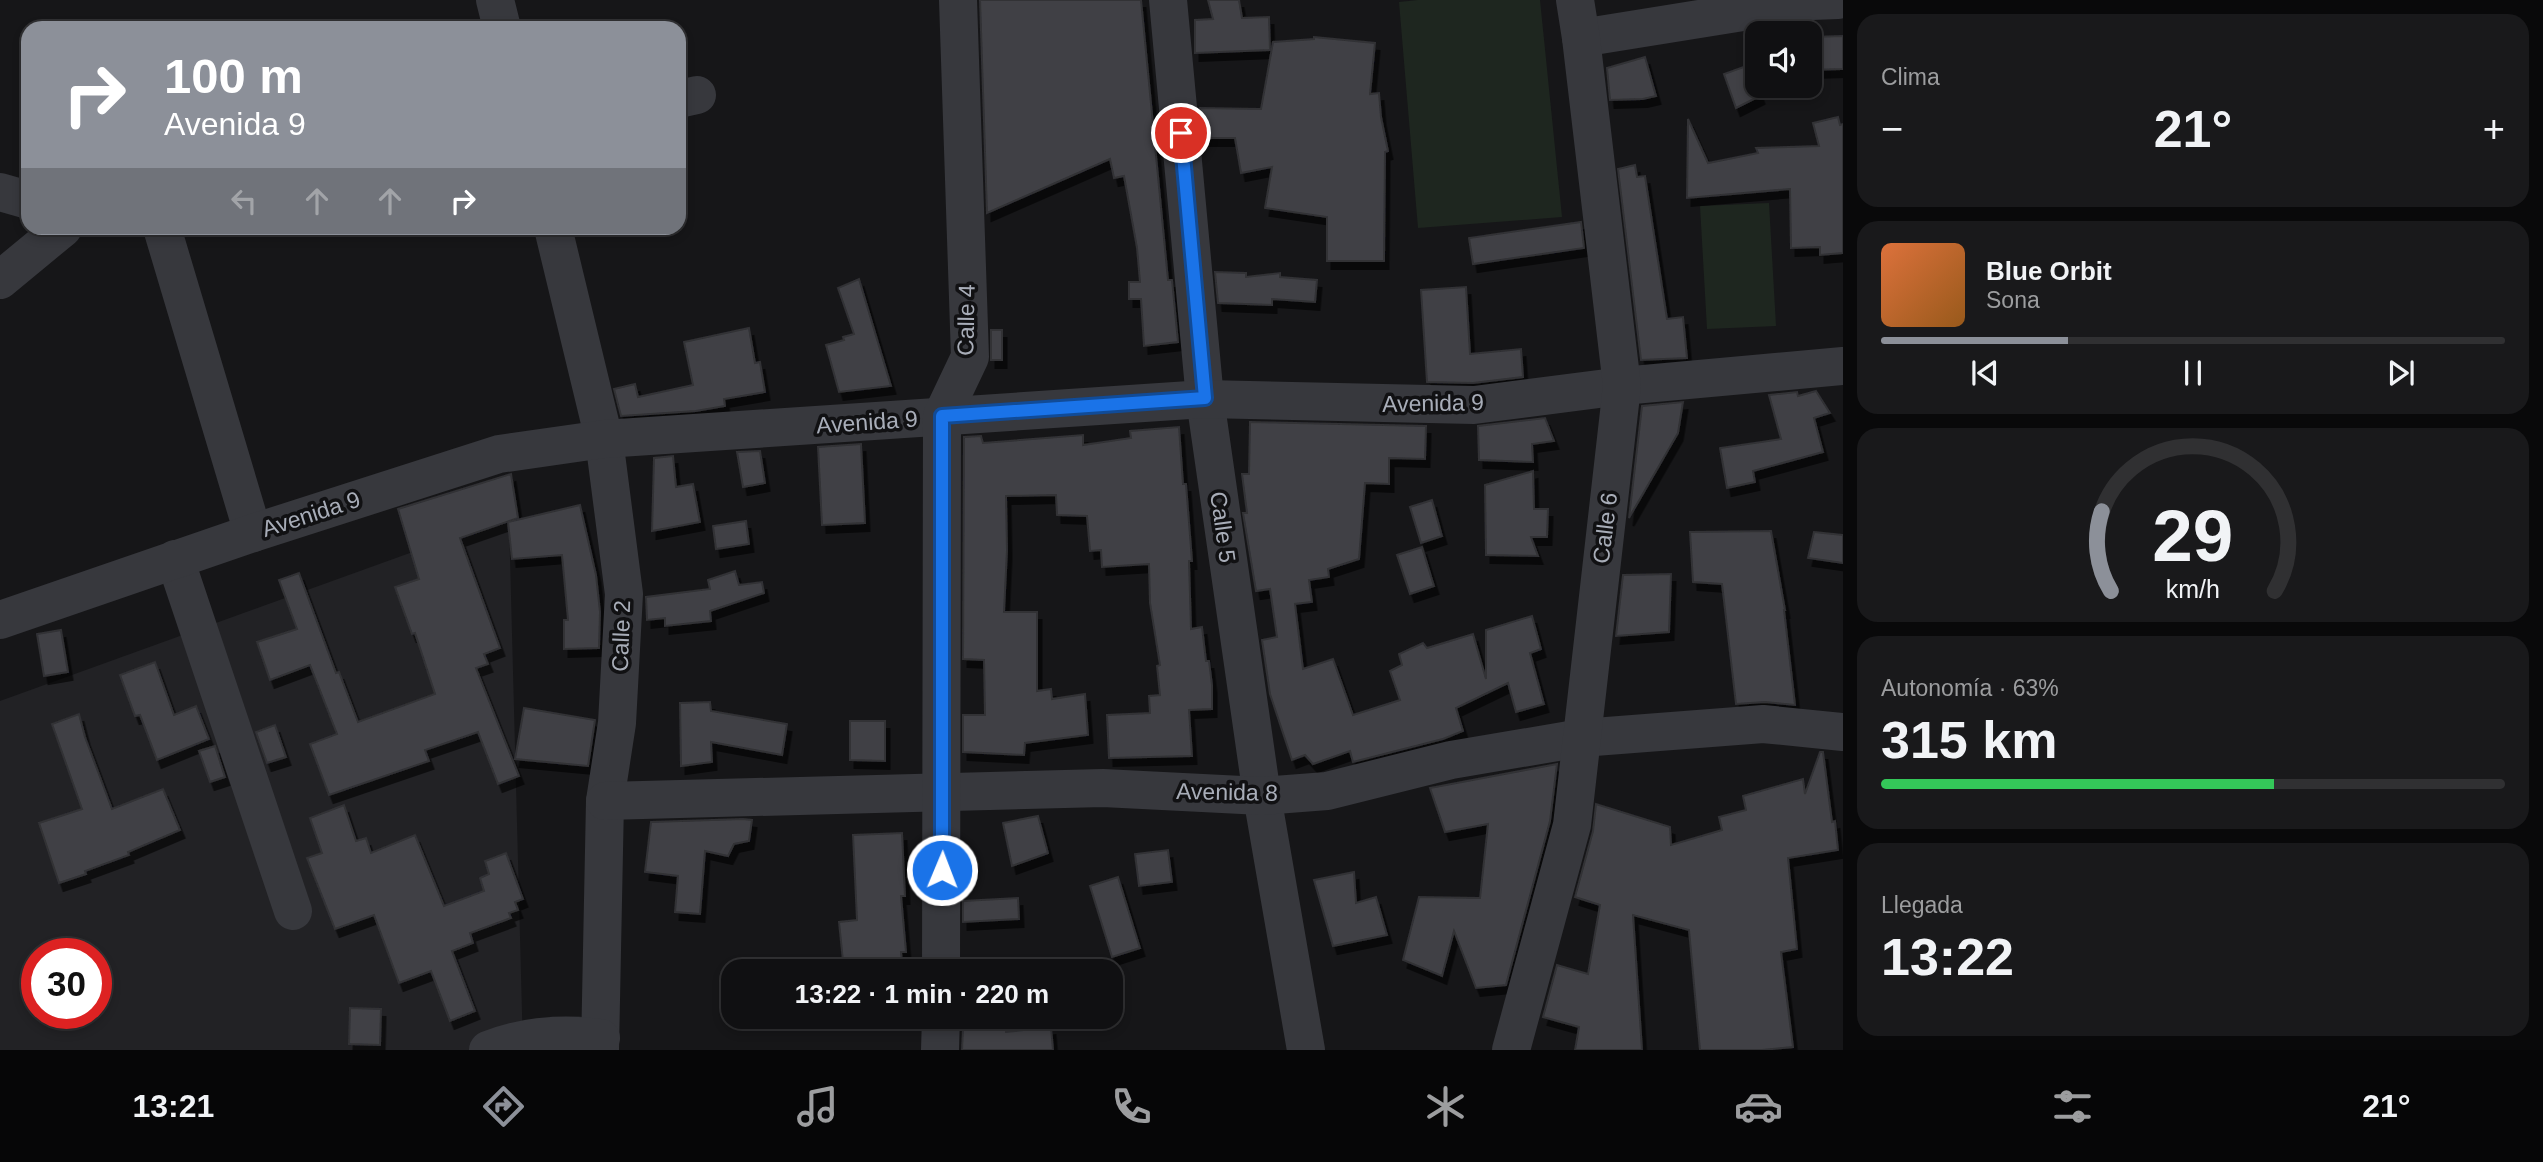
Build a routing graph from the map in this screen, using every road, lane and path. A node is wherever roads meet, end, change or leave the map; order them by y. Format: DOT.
graph roads {
  1 [pos="495,0"];
  2 [pos="958,0"];
  3 [pos="1168,0"];
  4 [pos="1574,0"];
  5 [pos="1838,0"];
  6 [pos="500,21"];
  7 [pos="1581,38"];
  8 [pos="0,192"];
  9 [pos="21,198"];
  10 [pos="55,235"];
  11 [pos="164,235"];
  12 [pos="554,235"];
  13 [pos="0,280"];
  14 [pos="1843,366"];
  15 [pos="1622,386"];
  16 [pos="1205,398"];
  17 [pos="942,416"];
  18 [pos="604,439"];
  19 [pos="253,533"];
  20 [pos="175,559"];
  21 [pos="0,620"];
  22 [pos="1843,732"];
  23 [pos="1581,738"];
  24 [pos="943,793"];
  25 [pos="1262,796"];
  26 [pos="605,801"];
  27 [pos="293,911"];
  28 [pos="941,959"];
  29 [pos="941,1029"];
  30 [pos="601,1044"];
  31 [pos="488,1050"];
  32 [pos="940,1050"];
  33 [pos="1306,1050"];
  34 [pos="1511,1050"];
  1 -- 6 [label="street"];
  2 -- 17 [label="street, Calle 4"];
  3 -- 16 [label="street, Calle 5"];
  4 -- 7 [label="street, Calle 6"];
  5 -- 7 [label="street"];
  7 -- 15 [label="street, Calle 6"];
  8 -- 9 [label="street"];
  10 -- 13 [label="street"];
  11 -- 19 [label="street"];
  12 -- 18 [label="street, Calle 2"];
  14 -- 15 [label="street, Avenida 9"];
  15 -- 16 [label="street, Avenida 9"];
  15 -- 23 [label="street, Calle 6"];
  16 -- 17 [label="street, Avenida 9"];
  16 -- 25 [label="street, Calle 5"];
  17 -- 18 [label="street, Avenida 9"];
  17 -- 24 [label="street, Calle 4"];
  18 -- 19 [label="street, Avenida 9"];
  18 -- 26 [label="street, Calle 2"];
  19 -- 20 [label="street, Avenida 9"];
  20 -- 21 [label="street, Avenida 9"];
  20 -- 27 [label="street"];
  22 -- 23 [label="street, Avenida 8"];
  23 -- 25 [label="street, Avenida 8"];
  23 -- 34 [label="street, Calle 6"];
  24 -- 25 [label="street, Avenida 8"];
  24 -- 26 [label="street, Avenida 8"];
  24 -- 28 [label="street, Calle 4"];
  25 -- 33 [label="street, Calle 5"];
  26 -- 30 [label="street, Calle 2"];
  29 -- 32 [label="street"];
  30 -- 31 [label="street"];
}
